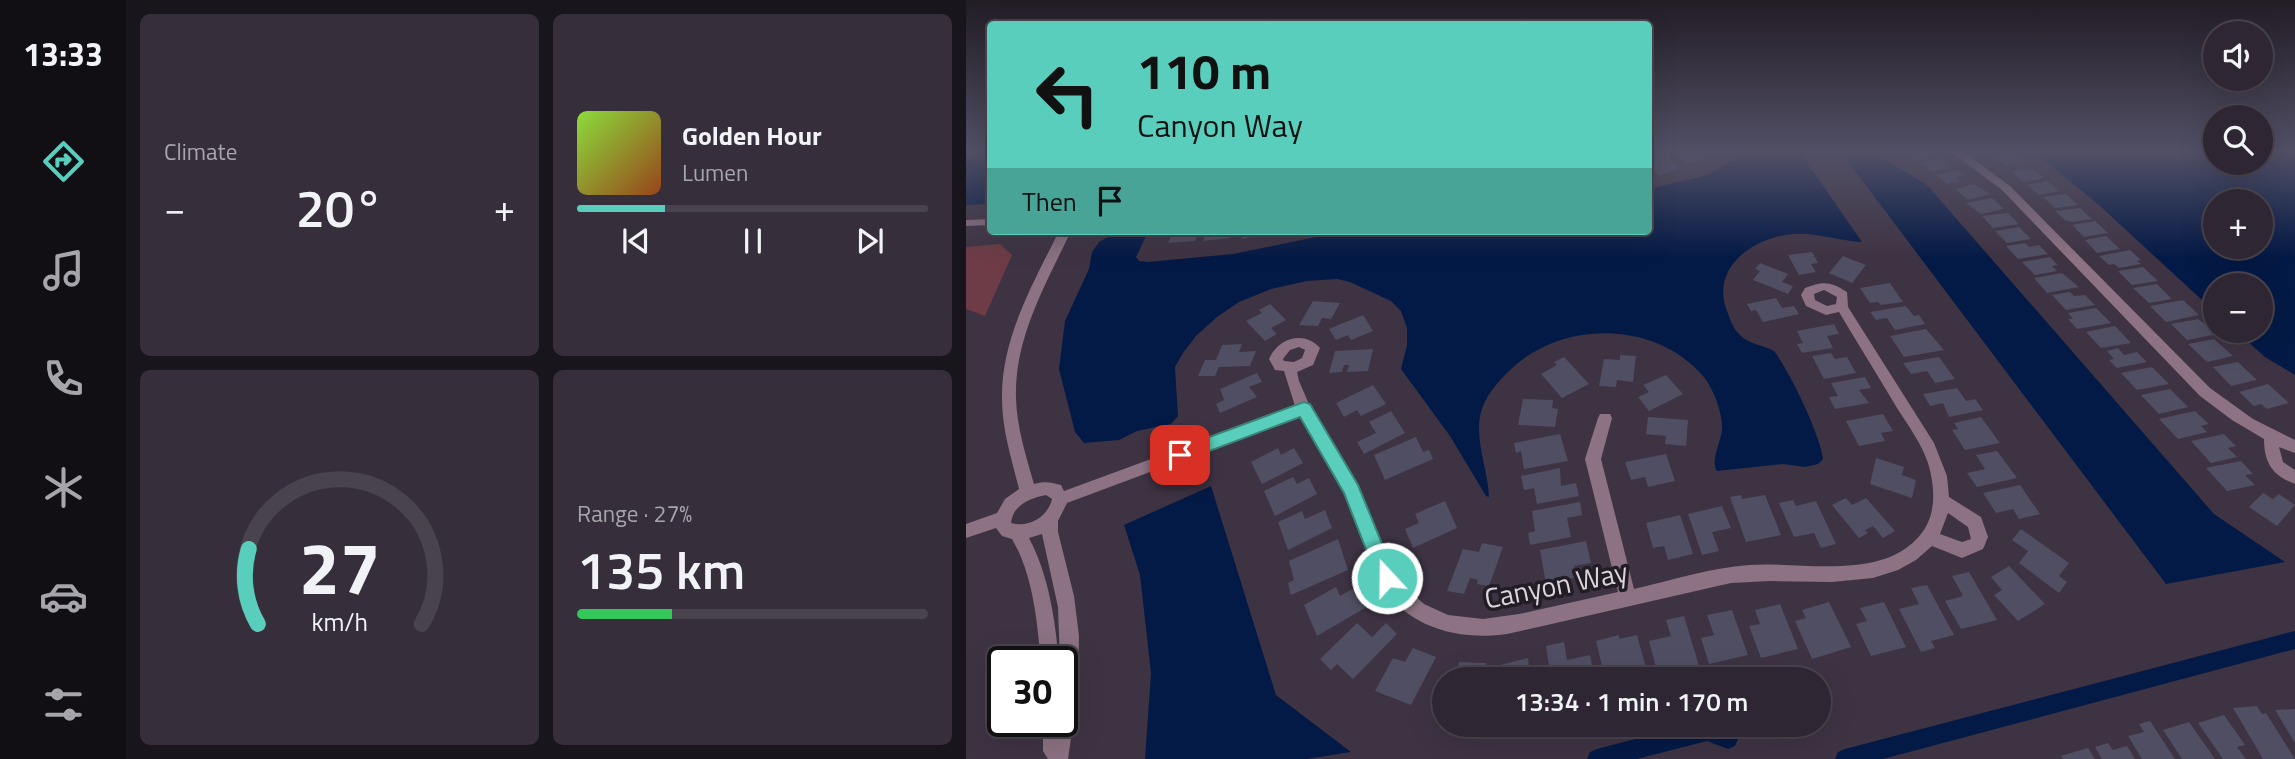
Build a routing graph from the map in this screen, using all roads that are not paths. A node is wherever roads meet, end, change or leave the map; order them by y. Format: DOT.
graph roads {
  1 [pos="2004,186"];
  2 [pos="987,222"];
  3 [pos="966,223"];
  4 [pos="1063,235"];
  5 [pos="1842,307"];
  6 [pos="1290,368"];
  7 [pos="1304,409"];
  8 [pos="1605,418"];
  9 [pos="2271,437"];
  10 [pos="2295,447"];
  11 [pos="2295,477"];
  12 [pos="1028,492"];
  13 [pos="1060,499"];
  14 [pos="1943,502"];
  15 [pos="1003,518"];
  16 [pos="1050,519"];
  17 [pos="966,531"];
  18 [pos="1017,533"];
  19 [pos="1929,538"];
  20 [pos="1628,598"];
  21 [pos="1047,646"];
  22 [pos="1053,737"];
  23 [pos="1052,759"];
  24 [pos="1058,759"];
  1 -- 9 [label="street"];
  2 -- 3 [label="street"];
  4 -- 12 [label="street"];
  5 -- 14 [label="street"];
  6 -- 7 [label="street, Canyon Way"];
  7 -- 13 [label="street"];
  7 -- 20 [label="street, Canyon Way"];
  8 -- 20 [label="street"];
  9 -- 10 [label="street"];
  9 -- 11 [label="street"];
  12 -- 13 [label="street"];
  12 -- 15 [label="street"];
  13 -- 16 [label="street"];
  14 -- 19 [label="street"];
  14 -- 19 [label="street"];
  15 -- 17 [label="street"];
  15 -- 18 [label="street"];
  16 -- 18 [label="street"];
  16 -- 24 [label="street"];
  18 -- 21 [label="street"];
  19 -- 20 [label="street, Canyon Way"];
  22 -- 23 [label="street"];
}
